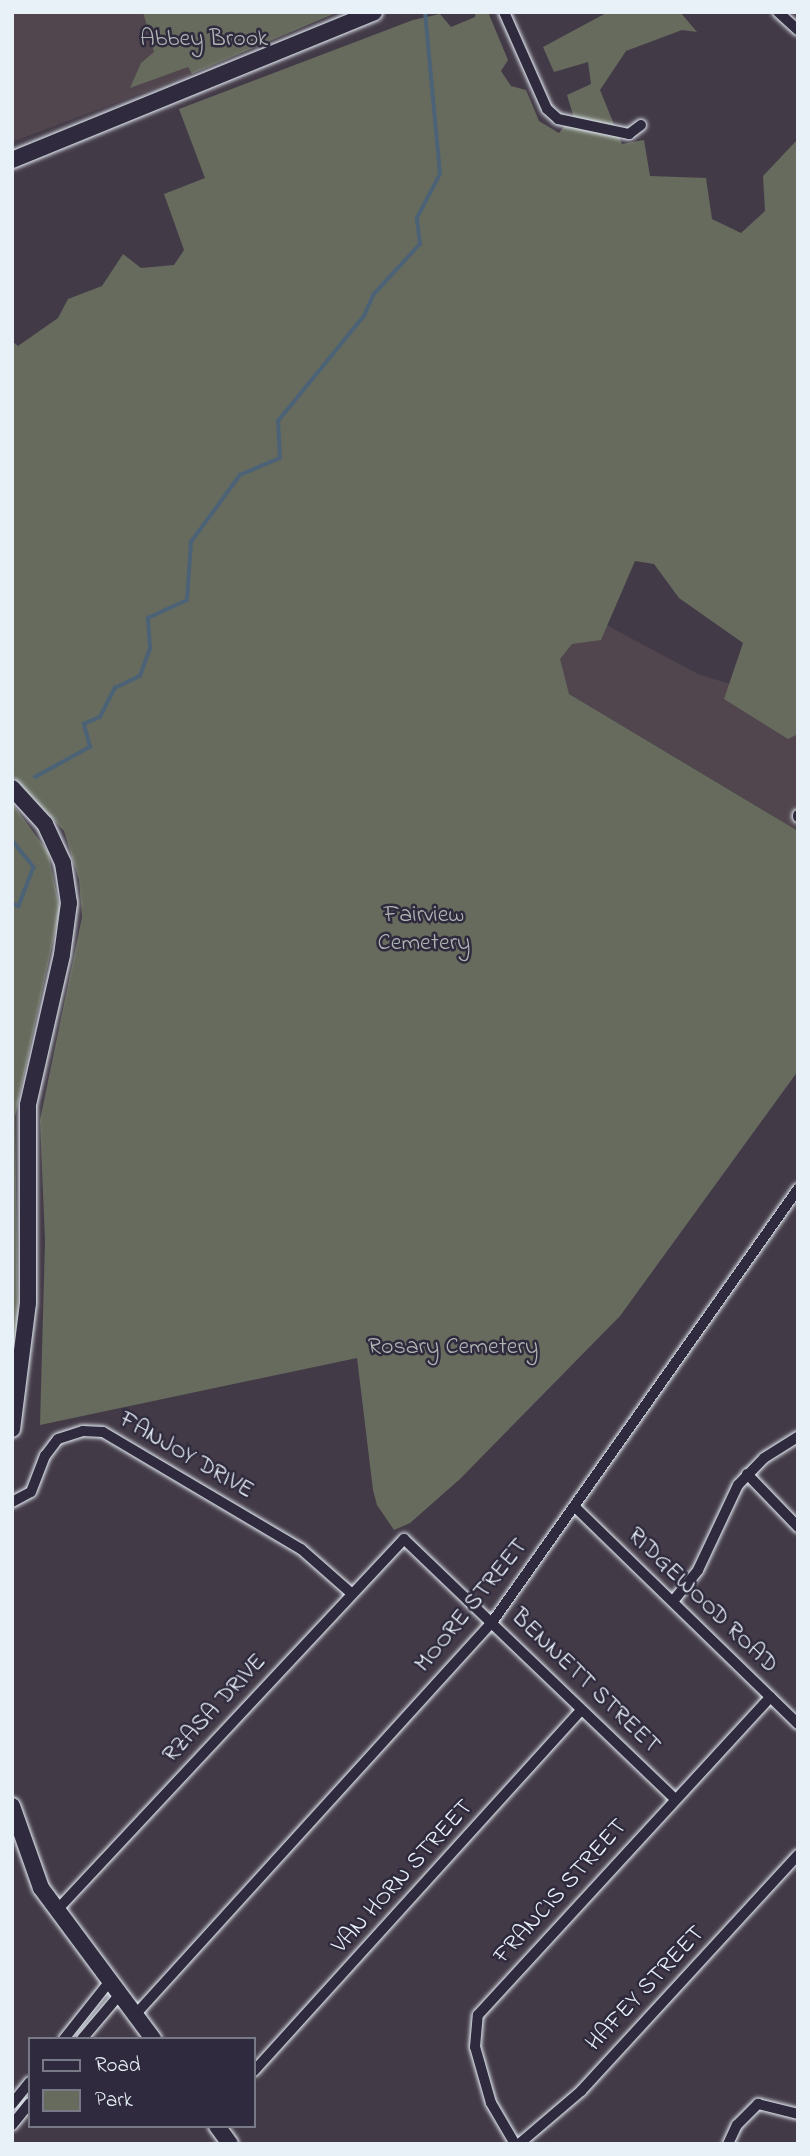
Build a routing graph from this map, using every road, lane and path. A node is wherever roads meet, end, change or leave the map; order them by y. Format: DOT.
graph roads {
  1 [pos="374,12"];
  2 [pos="504,12"];
  3 [pos="778,12"];
  4 [pos="798,30"];
  5 [pos="641,125"];
  6 [pos="12,160"];
  7 [pos="12,788"];
  8 [pos="798,1189"];
  9 [pos="12,1429"];
  10 [pos="798,1437"];
  11 [pos="747,1474"];
  12 [pos="12,1502"];
  13 [pos="576,1508"];
  14 [pos="798,1527"];
  15 [pos="404,1539"];
  16 [pos="351,1593"];
  17 [pos="674,1601"];
  18 [pos="493,1621"];
  19 [pos="770,1697"];
  20 [pos="581,1710"];
  21 [pos="798,1724"];
  22 [pos="674,1798"];
  23 [pos="12,1806"];
  24 [pos="20,1854"];
  25 [pos="798,1855"];
  26 [pos="57,1910"];
  27 [pos="110,1981"];
  28 [pos="120,1994"];
  29 [pos="135,2015"];
  30 [pos="66,2037"];
  31 [pos="84,2037"];
  32 [pos="152,2037"];
  33 [pos="256,2069"];
  34 [pos="28,2084"];
  35 [pos="12,2104"];
  36 [pos="28,2105"];
  37 [pos="798,2114"];
  38 [pos="12,2125"];
  39 [pos="218,2128"];
  40 [pos="230,2144"];
  41 [pos="517,2144"];
  42 [pos="728,2144"];
  1 -- 6 [label="main road"];
  2 -- 5 [label="street"];
  3 -- 4 [label="street"];
  7 -- 9 [label="main road"];
  8 -- 13 [label="street, MOORE STREET"];
  10 -- 11 [label="street"];
  11 -- 14 [label="street"];
  11 -- 17 [label="street"];
  12 -- 16 [label="street, FANJOY DRIVE"];
  13 -- 17 [label="street, RIDGEWOOD ROAD"];
  13 -- 18 [label="street, MOORE STREET"];
  15 -- 16 [label="street, RZASA DRIVE"];
  15 -- 18 [label="street, BENNETT STREET"];
  16 -- 26 [label="street, RZASA DRIVE"];
  17 -- 19 [label="street, RIDGEWOOD ROAD"];
  18 -- 20 [label="street, BENNETT STREET"];
  18 -- 29 [label="street, MOORE STREET"];
  19 -- 21 [label="street, RIDGEWOOD ROAD"];
  19 -- 22 [label="street, FRANCIS STREET"];
  20 -- 22 [label="street, BENNETT STREET"];
  20 -- 33 [label="street, VAN HORN STREET"];
  22 -- 41 [label="street, FRANCIS STREET"];
  23 -- 24 [label="main road"];
  24 -- 26 [label="main road"];
  25 -- 41 [label="street, HAFEY STREET"];
  26 -- 27 [label="main road"];
  27 -- 28 [label="main road"];
  27 -- 30 [label="street"];
  28 -- 29 [label="main road"];
  28 -- 31 [label="street"];
  29 -- 32 [label="main road"];
  34 -- 35 [label="street"];
  36 -- 38 [label="street"];
  37 -- 42 [label="street"];
  39 -- 40 [label="main road"];
}
